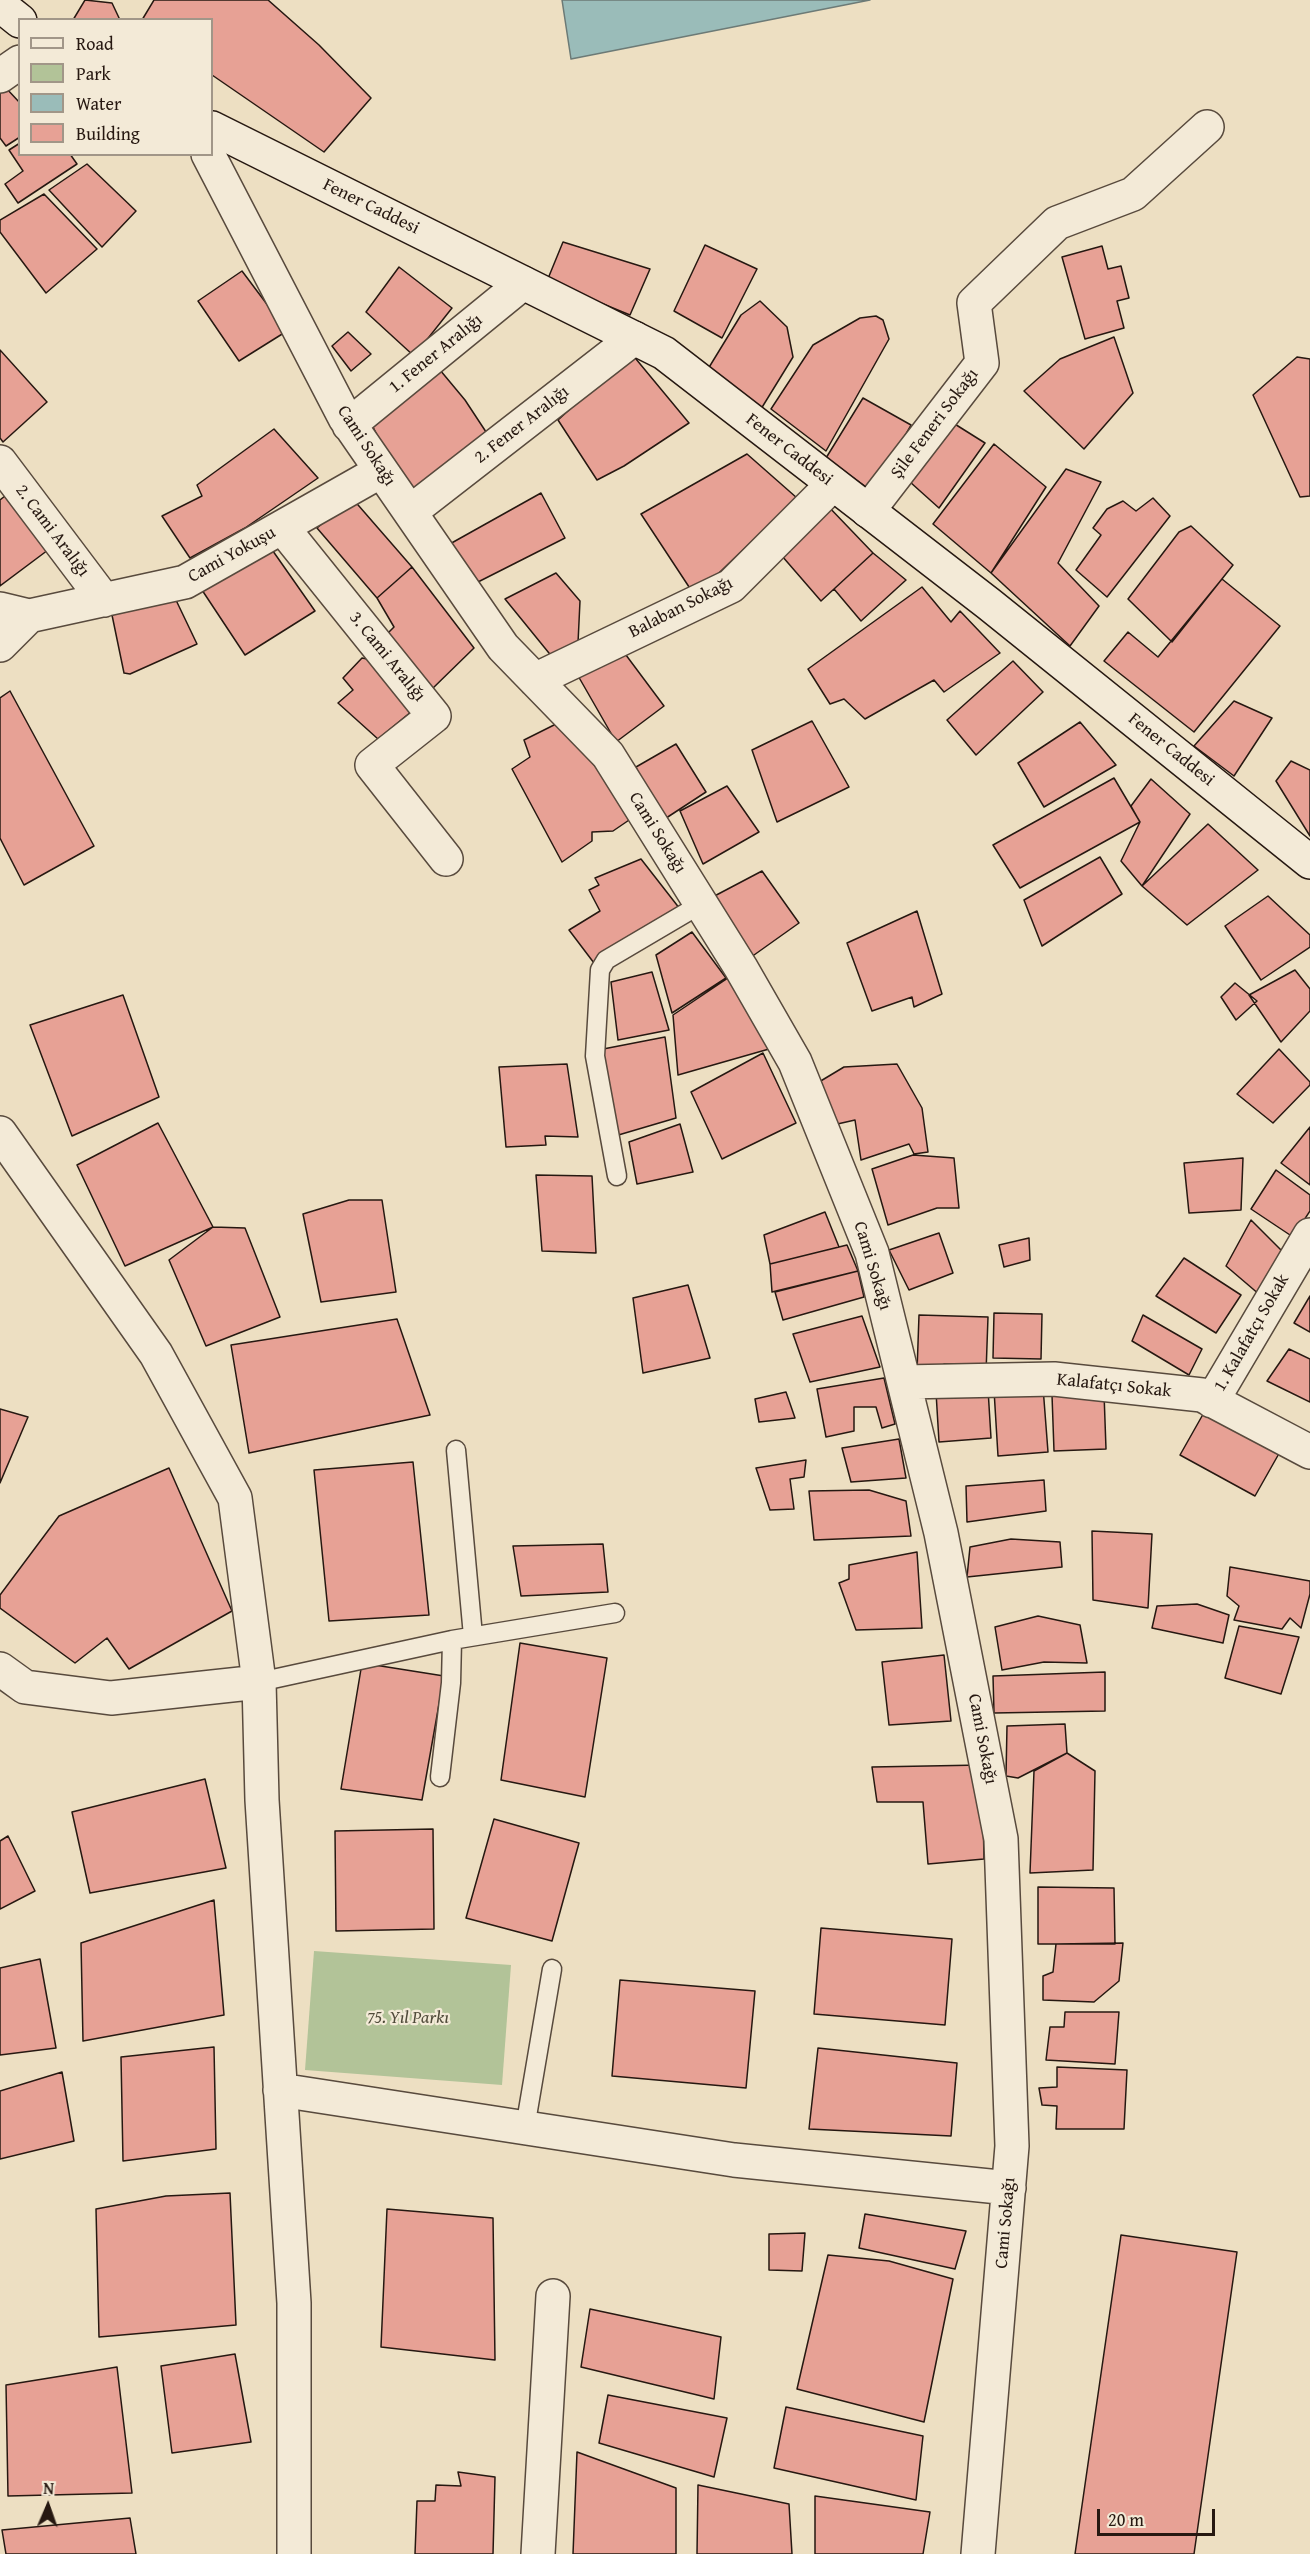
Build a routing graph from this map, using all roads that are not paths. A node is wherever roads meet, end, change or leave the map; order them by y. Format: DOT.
graph roads {
  1 [pos="0,5"];
  2 [pos="18,19"];
  3 [pos="18,63"];
  4 [pos="0,76"];
  5 [pos="1207,127"];
  6 [pos="213,128"];
  7 [pos="209,156"];
  8 [pos="523,283"];
  9 [pos="634,338"];
  10 [pos="349,424"];
  11 [pos="0,462"];
  12 [pos="381,471"];
  13 [pos="832,484"];
  14 [pos="868,511"];
  15 [pos="410,512"];
  16 [pos="282,527"];
  17 [pos="104,600"];
  18 [pos="15,613"];
  19 [pos="0,645"];
  20 [pos="535,680"];
  21 [pos="446,859"];
  22 [pos="1310,862"];
  23 [pos="701,904"];
  24 [pos="5,1152"];
  25 [pos="617,1176"];
  26 [pos="1310,1235"];
  27 [pos="904,1382"];
  28 [pos="1212,1401"];
  29 [pos="456,1450"];
  30 [pos="1310,1452"];
  31 [pos="615,1613"];
  32 [pos="473,1636"];
  33 [pos="452,1640"];
  34 [pos="0,1669"];
  35 [pos="259,1682"];
  36 [pos="440,1777"];
  37 [pos="552,1969"];
  38 [pos="280,2090"];
  39 [pos="525,2128"];
  40 [pos="1009,2188"];
  41 [pos="553,2296"];
  42 [pos="294,2554"];
  43 [pos="538,2554"];
  44 [pos="978,2554"];
  1 -- 2 [label="street"];
  3 -- 4 [label="street"];
  5 -- 14 [label="street, Şile Feneri Sokağı"];
  6 -- 8 [label="street, Fener Caddesi"];
  7 -- 10 [label="street, Cami Sokağı"];
  8 -- 9 [label="street, Fener Caddesi"];
  8 -- 10 [label="street, 1. Fener Aralığı"];
  9 -- 13 [label="street, Fener Caddesi"];
  9 -- 15 [label="street, 2. Fener Aralığı"];
  10 -- 12 [label="street, Cami Sokağı"];
  11 -- 17 [label="street, 2. Cami Aralığı"];
  12 -- 15 [label="street, Cami Sokağı"];
  12 -- 16 [label="street, Cami Yokuşu"];
  13 -- 14 [label="street, Fener Caddesi"];
  13 -- 20 [label="street, Balaban Sokağı"];
  14 -- 22 [label="street, Fener Caddesi"];
  15 -- 20 [label="street, Cami Sokağı"];
  16 -- 17 [label="street, Cami Yokuşu"];
  16 -- 21 [label="street, 3. Cami Aralığı"];
  17 -- 18 [label="street, Cami Yokuşu"];
  18 -- 19 [label="street"];
  20 -- 23 [label="street, Cami Sokağı"];
  23 -- 25 [label="lane"];
  23 -- 27 [label="street, Cami Sokağı"];
  24 -- 35 [label="street"];
  26 -- 28 [label="street, 1. Kalafatçı Sokak"];
  27 -- 28 [label="street, Kalafatçı Sokak"];
  27 -- 40 [label="street, Cami Sokağı"];
  28 -- 30 [label="street, Kalafatçı Sokak"];
  29 -- 32 [label="lane"];
  31 -- 32 [label="lane"];
  32 -- 33 [label="lane"];
  33 -- 35 [label="lane"];
  33 -- 36 [label="lane"];
  34 -- 35 [label="street"];
  35 -- 38 [label="street"];
  37 -- 39 [label="lane"];
  38 -- 39 [label="street"];
  38 -- 42 [label="street"];
  39 -- 40 [label="street"];
  40 -- 44 [label="street, Cami Sokağı"];
  41 -- 43 [label="street"];
}
